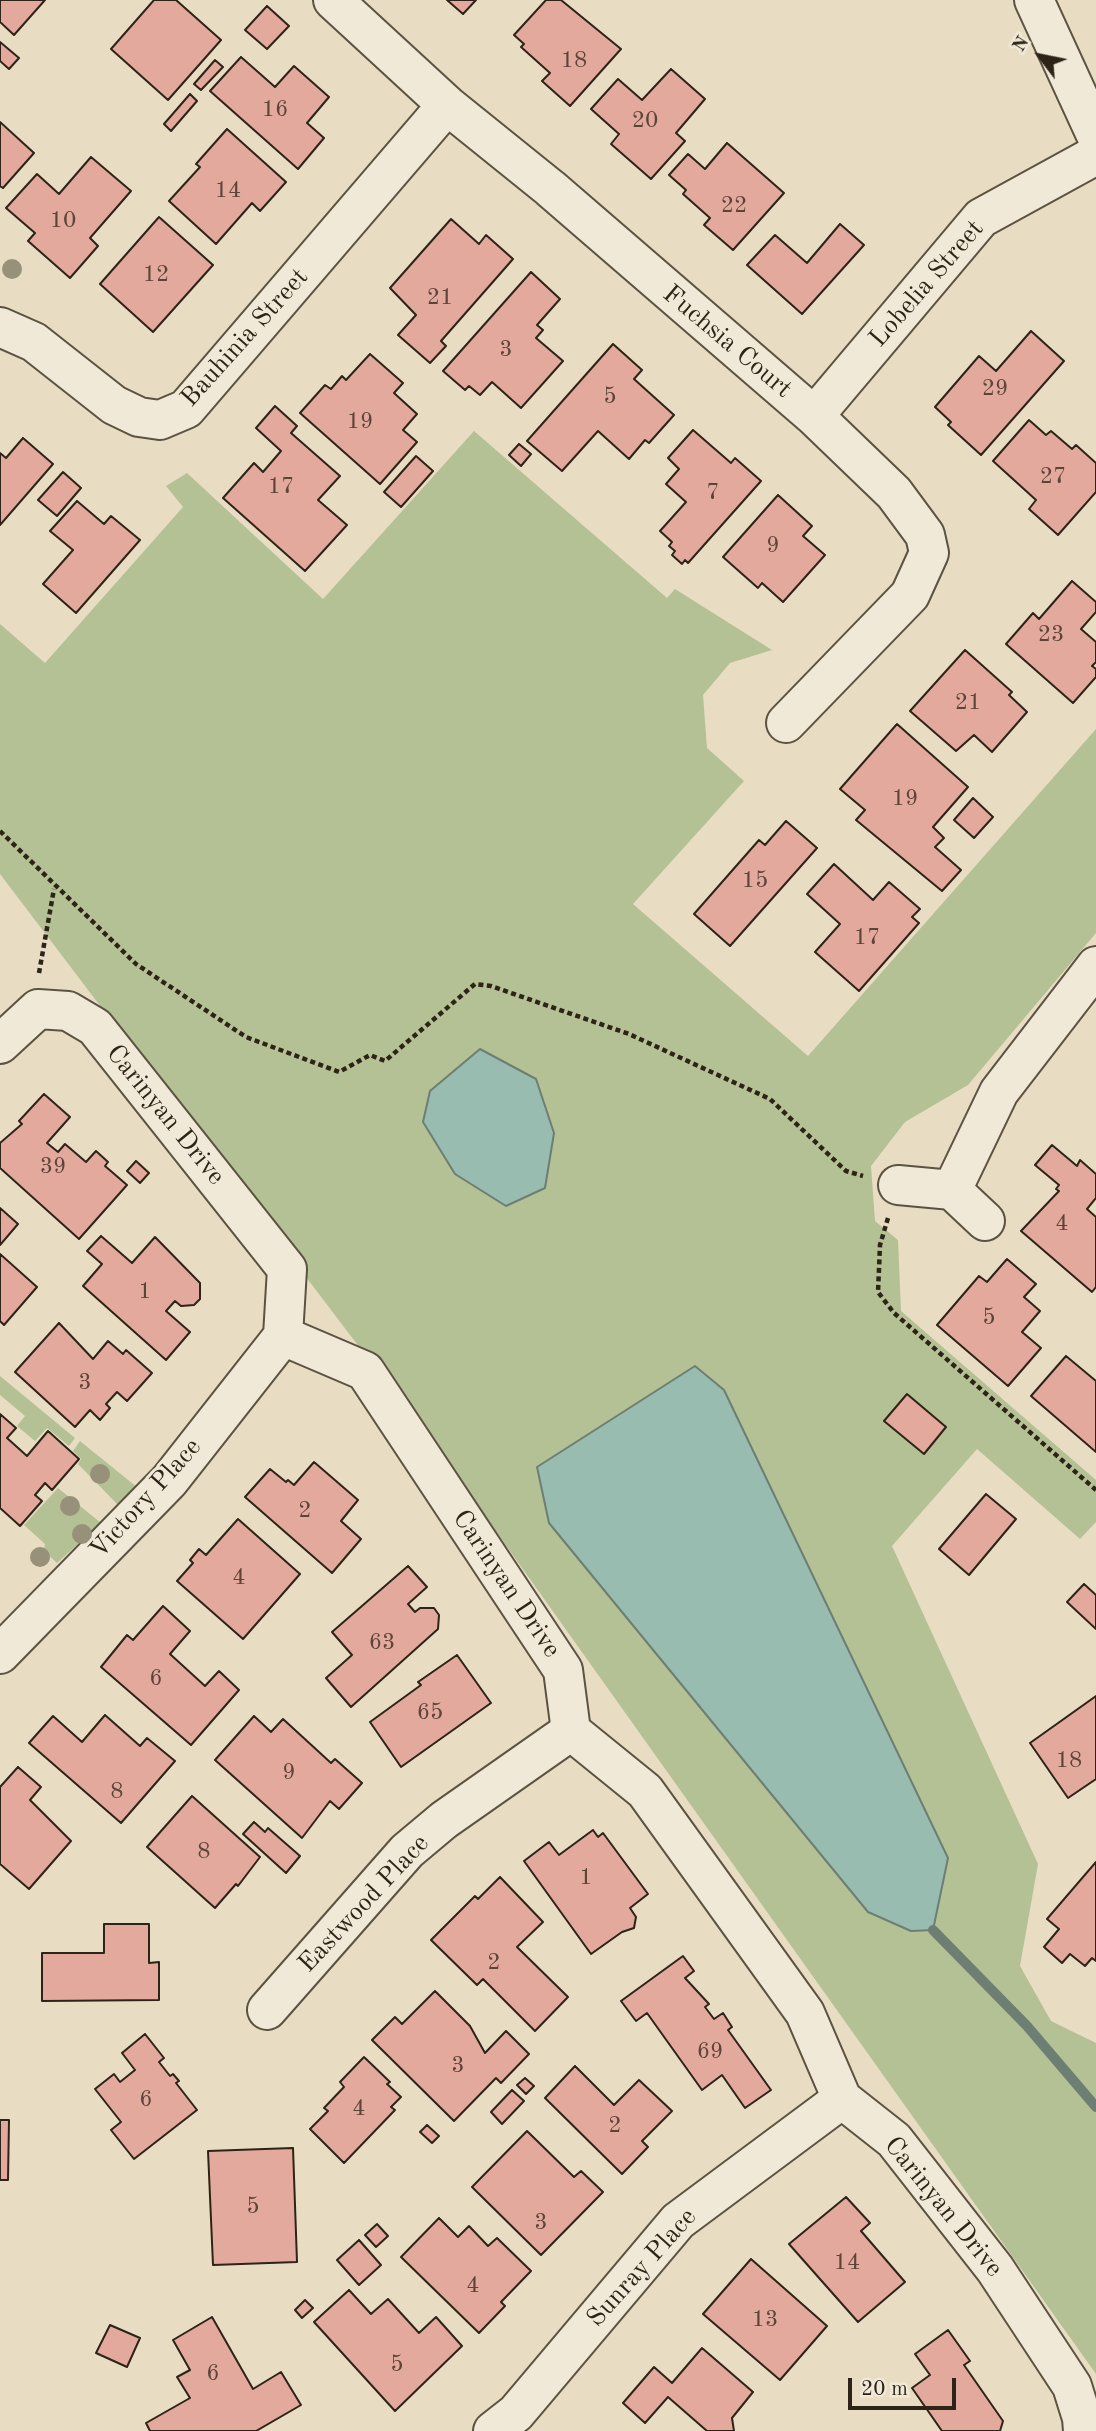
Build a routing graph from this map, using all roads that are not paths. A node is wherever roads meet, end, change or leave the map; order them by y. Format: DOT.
graph roads {
  1 [pos="333,0"];
  2 [pos="1034,0"];
  3 [pos="447,105"];
  4 [pos="1096,135"];
  5 [pos="1096,155"];
  6 [pos="0,327"];
  7 [pos="814,415"];
  8 [pos="786,723"];
  9 [pos="1096,966"];
  10 [pos="0,1044"];
  11 [pos="898,1185"];
  12 [pos="952,1190"];
  13 [pos="985,1221"];
  14 [pos="283,1336"];
  15 [pos="0,1654"];
  16 [pos="571,1731"];
  17 [pos="267,2010"];
  18 [pos="842,2099"];
  19 [pos="493,2431"];
  20 [pos="1083,2431"];
  1 -- 3 [label="street, Fuchsia Court"];
  2 -- 4 [label="street"];
  3 -- 6 [label="street, Bauhinia Street"];
  3 -- 7 [label="street, Fuchsia Court"];
  5 -- 7 [label="street, Lobelia Street"];
  7 -- 8 [label="street, Fuchsia Court"];
  9 -- 12 [label="street"];
  10 -- 14 [label="street, Carinyan Drive"];
  11 -- 12 [label="street"];
  12 -- 13 [label="street"];
  14 -- 15 [label="street, Victory Place"];
  14 -- 16 [label="street, Carinyan Drive"];
  16 -- 17 [label="street, Eastwood Place"];
  16 -- 18 [label="street, Carinyan Drive"];
  18 -- 19 [label="street, Sunray Place"];
  18 -- 20 [label="street, Carinyan Drive"];
}
